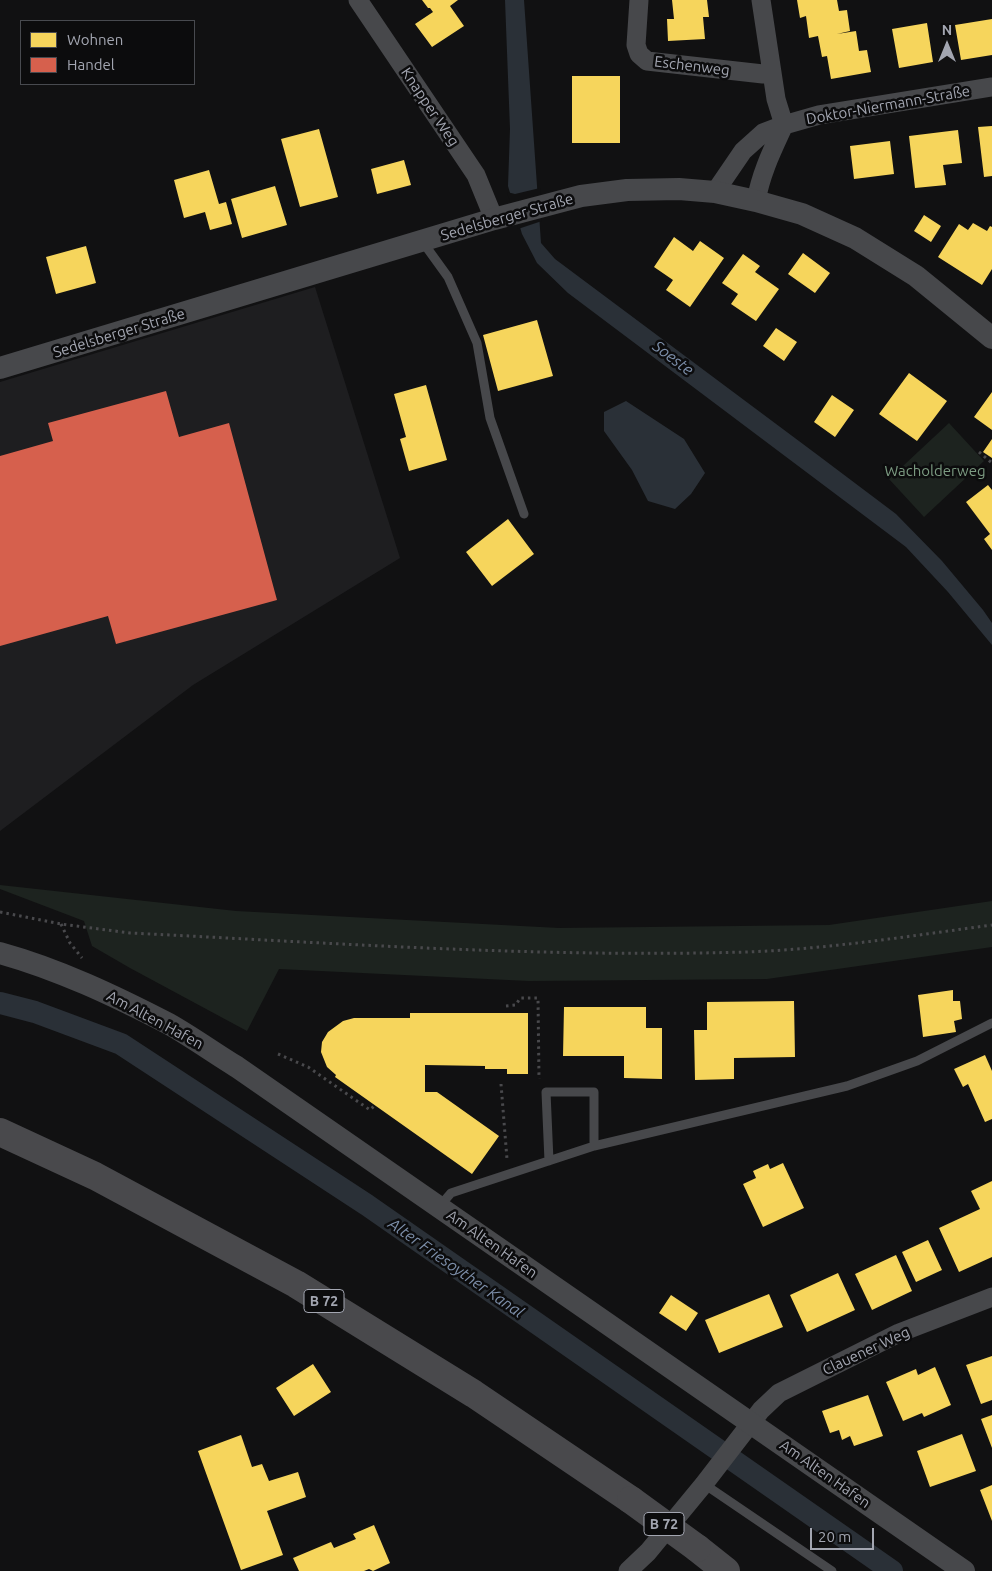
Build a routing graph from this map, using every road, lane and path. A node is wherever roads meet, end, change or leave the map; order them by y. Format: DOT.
graph roads {
  1 [pos="358,0"];
  2 [pos="639,0"];
  3 [pos="761,0"];
  4 [pos="772,73"];
  5 [pos="992,87"];
  6 [pos="784,125"];
  7 [pos="715,192"];
  8 [pos="756,201"];
  9 [pos="500,218"];
  10 [pos="422,241"];
  11 [pos="992,338"];
  12 [pos="0,368"];
  13 [pos="979,452"];
  14 [pos="992,463"];
  15 [pos="524,514"];
  16 [pos="0,912"];
  17 [pos="992,925"];
  18 [pos="0,953"];
  19 [pos="506,1006"];
  20 [pos="992,1023"];
  21 [pos="278,1054"];
  22 [pos="501,1084"];
  23 [pos="546,1092"];
  24 [pos="375,1105"];
  25 [pos="0,1132"];
  26 [pos="594,1146"];
  27 [pos="549,1161"];
  28 [pos="508,1174"];
  29 [pos="440,1207"];
  30 [pos="992,1296"];
  31 [pos="751,1423"];
  32 [pos="704,1484"];
  33 [pos="628,1571"];
  34 [pos="726,1571"];
  35 [pos="832,1571"];
  36 [pos="964,1571"];
  1 -- 9 [label="street, Knapper Weg"];
  2 -- 4 [label="street, Eschenweg"];
  3 -- 4 [label="street"];
  4 -- 6 [label="street"];
  5 -- 6 [label="street, Doktor-Niermann-Straße"];
  6 -- 7 [label="street, Doktor-Niermann-Straße"];
  6 -- 8 [label="street"];
  7 -- 8 [label="street, Sedelsberger Straße"];
  7 -- 9 [label="street, Sedelsberger Straße"];
  8 -- 11 [label="street, Sedelsberger Straße"];
  9 -- 10 [label="street, Sedelsberger Straße"];
  10 -- 12 [label="street, Sedelsberger Straße"];
  10 -- 15 [label="lane"];
  13 -- 14 [label="path"];
  16 -- 17 [label="path"];
  18 -- 29 [label="street, Am Alten Hafen"];
  19 -- 23 [label="path"];
  20 -- 26 [label="lane"];
  21 -- 24 [label="path"];
  22 -- 28 [label="path"];
  23 -- 26 [label="lane"];
  23 -- 27 [label="lane"];
  25 -- 34 [label="highway, B 72, bridge"];
  26 -- 27 [label="lane"];
  27 -- 28 [label="lane"];
  28 -- 29 [label="lane"];
  29 -- 31 [label="street, Am Alten Hafen"];
  30 -- 31 [label="street, Clauener Weg"];
  31 -- 32 [label="street, Clauener Weg"];
  31 -- 36 [label="street, Am Alten Hafen"];
  32 -- 33 [label="street, Clauener Weg"];
  32 -- 35 [label="lane"];
}
